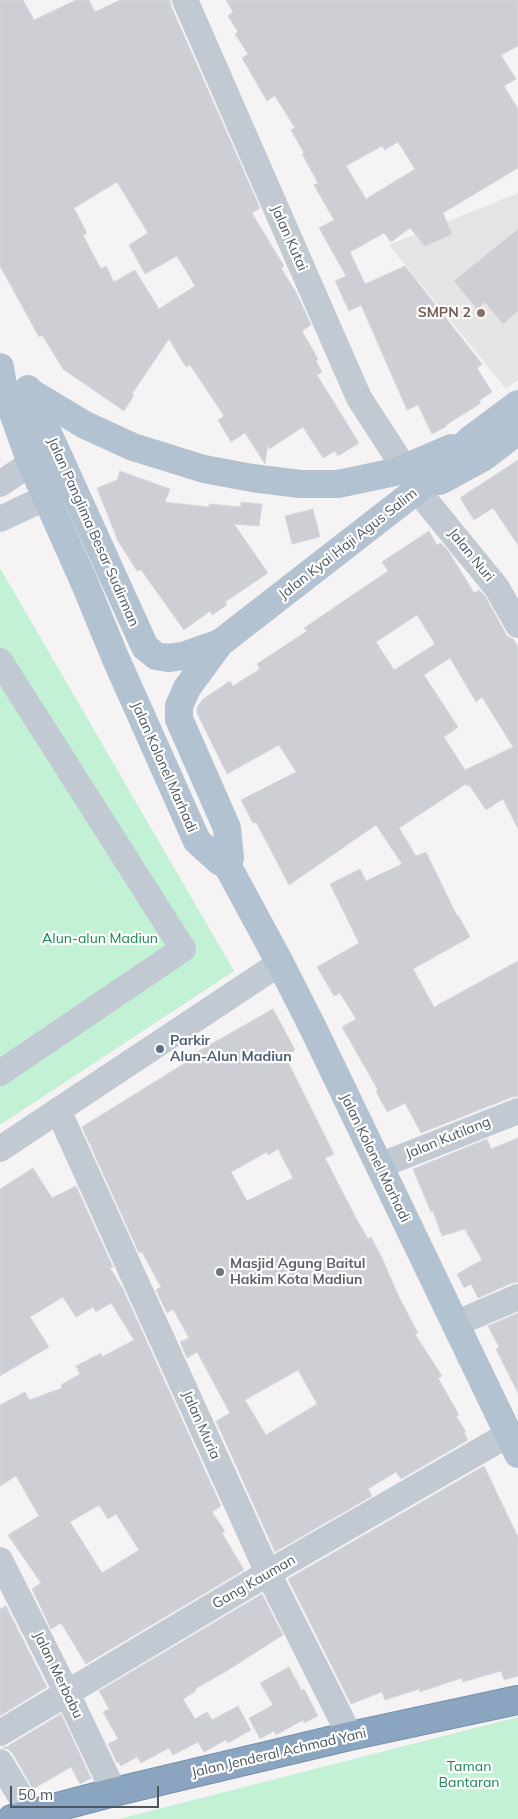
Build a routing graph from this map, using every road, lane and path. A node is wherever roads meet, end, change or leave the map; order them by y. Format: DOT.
graph roads {
  1 [pos="185,0"];
  2 [pos="0,350"];
  3 [pos="0,367"];
  4 [pos="30,392"];
  5 [pos="518,404"];
  6 [pos="518,431"];
  7 [pos="31,463"];
  8 [pos="411,480"];
  9 [pos="0,484"];
  10 [pos="47,497"];
  11 [pos="0,519"];
  12 [pos="518,625"];
  13 [pos="220,643"];
  14 [pos="115,658"];
  15 [pos="0,661"];
  16 [pos="227,865"];
  17 [pos="280,963"];
  18 [pos="0,1073"];
  19 [pos="58,1110"];
  20 [pos="518,1111"];
  21 [pos="0,1149"];
  22 [pos="379,1166"];
  23 [pos="518,1296"];
  24 [pos="455,1324"];
  25 [pos="514,1444"];
  26 [pos="0,1560"];
  27 [pos="268,1573"];
  28 [pos="67,1693"];
  29 [pos="518,1700"];
  30 [pos="0,1733"];
  31 [pos="350,1736"];
  32 [pos="0,1762"];
  33 [pos="114,1792"];
  34 [pos="22,1817"];
  1 -- 8 [label="street, Jalan Kutai"];
  2 -- 4 [label="main road, Jalan Panglima Besar Sudirman"];
  3 -- 7 [label="main road, Jalan Panglima Besar Sudirman"];
  4 -- 8 [label="main road"];
  4 -- 13 [label="main road, Jalan Panglima Besar Sudirman"];
  5 -- 8 [label="main road"];
  6 -- 8 [label="main road"];
  7 -- 9 [label="street"];
  7 -- 10 [label="main road, Jalan Panglima Besar Sudirman"];
  8 -- 12 [label="street, Jalan Nuri"];
  8 -- 13 [label="main road, Jalan Kyai Haji Agus Salim"];
  10 -- 11 [label="street"];
  10 -- 14 [label="main road, Jalan Panglima Besar Sudirman"];
  13 -- 16 [label="main road"];
  14 -- 16 [label="main road, Jalan Kolonel Marhadi"];
  15 -- 18 [label="street"];
  16 -- 17 [label="main road, Jalan Kolonel Marhadi"];
  17 -- 19 [label="street"];
  17 -- 22 [label="main road, Jalan Kolonel Marhadi"];
  19 -- 21 [label="street"];
  19 -- 27 [label="street, Jalan Muria"];
  20 -- 22 [label="street, Jalan Kutilang"];
  22 -- 24 [label="main road, Jalan Kolonel Marhadi"];
  23 -- 24 [label="street"];
  24 -- 25 [label="main road, Jalan Kolonel Marhadi"];
  25 -- 27 [label="street, Gang Kauman"];
  26 -- 28 [label="street, Jalan Merbabu"];
  27 -- 28 [label="street, Gang Kauman"];
  27 -- 31 [label="street, Jalan Muria"];
  28 -- 30 [label="street, Gang Kauman"];
  28 -- 33 [label="street, Jalan Merbabu"];
  29 -- 31 [label="highway, Jalan Jenderal Achmad Yani"];
  31 -- 33 [label="highway, Jalan Jenderal Achmad Yani"];
  32 -- 34 [label="street"];
  33 -- 34 [label="highway, Jalan Jenderal Achmad Yani"];
}
